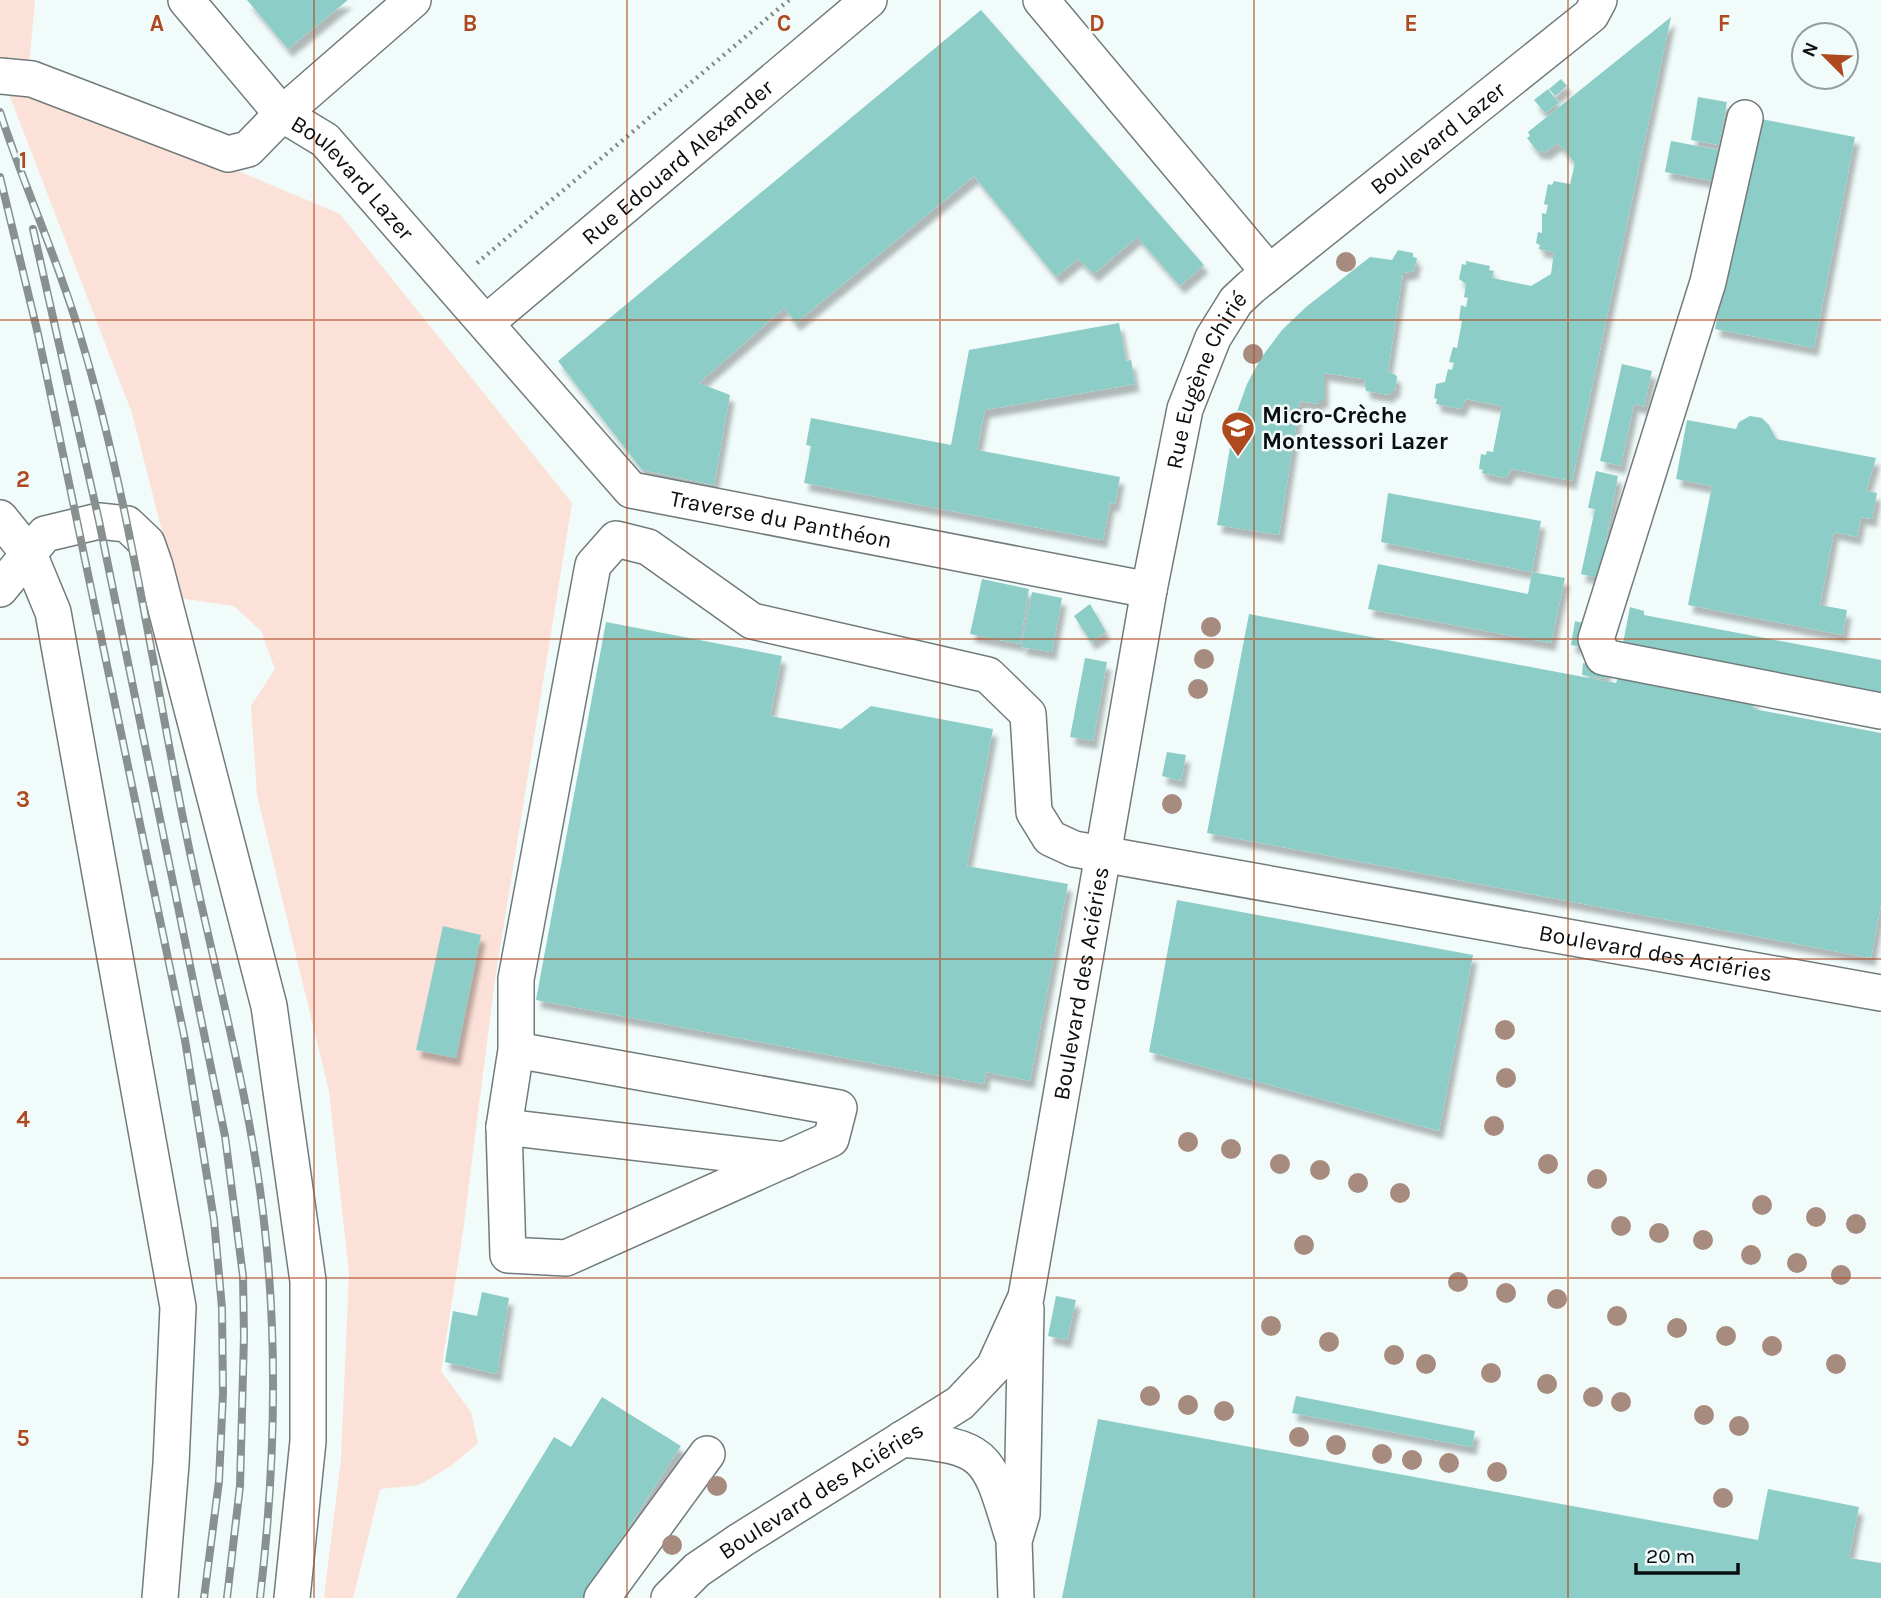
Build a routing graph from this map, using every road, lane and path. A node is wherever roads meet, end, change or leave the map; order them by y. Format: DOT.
graph roads {
  1 [pos="186,0"];
  2 [pos="414,0"];
  3 [pos="789,0"];
  4 [pos="869,0"];
  5 [pos="1041,0"];
  6 [pos="1599,0"];
  7 [pos="0,76"];
  8 [pos="282,114"];
  9 [pos="1745,118"];
  10 [pos="1268,271"];
  11 [pos="452,284"];
  12 [pos="486,323"];
  13 [pos="0,518"];
  14 [pos="29,554"];
  15 [pos="0,589"];
  16 [pos="1149,590"];
  17 [pos="1881,711"];
  18 [pos="1104,852"];
  19 [pos="1881,993"];
  20 [pos="516,1051"];
  21 [pos="504,1127"];
  22 [pos="785,1160"];
  23 [pos="1026,1297"];
  24 [pos="902,1439"];
  25 [pos="707,1454"];
  26 [pos="1014,1541"];
  27 [pos="160,1598"];
  28 [pos="292,1598"];
  29 [pos="602,1598"];
  30 [pos="669,1598"];
  31 [pos="1016,1598"];
  1 -- 8 [label="street"];
  2 -- 8 [label="street"];
  3 -- 11 [label="path"];
  4 -- 12 [label="street, Rue Edouard Alexander"];
  5 -- 10 [label="street, Rue Eugène Chirié"];
  6 -- 10 [label="street, Boulevard Lazer"];
  7 -- 8 [label="street, Boulevard Lazer"];
  8 -- 11 [label="street, Boulevard Lazer"];
  9 -- 17 [label="street"];
  10 -- 16 [label="street, Rue Eugène Chirié"];
  11 -- 12 [label="street, Boulevard Lazer"];
  12 -- 16 [label="street, Traverse du Panthéon"];
  13 -- 14 [label="street"];
  14 -- 15 [label="street"];
  14 -- 27 [label="street"];
  14 -- 28 [label="street"];
  16 -- 18 [label="street, Rue Eugène Chirié"];
  18 -- 19 [label="street, Boulevard des Aciéries"];
  18 -- 20 [label="street"];
  18 -- 23 [label="street, Boulevard des Aciéries"];
  20 -- 21 [label="street"];
  20 -- 22 [label="street"];
  21 -- 22 [label="street"];
  21 -- 22 [label="street"];
  23 -- 24 [label="street, Boulevard des Aciéries"];
  23 -- 26 [label="street"];
  24 -- 26 [label="street"];
  24 -- 30 [label="street, Boulevard des Aciéries"];
  25 -- 29 [label="street"];
  26 -- 31 [label="street"];
}
